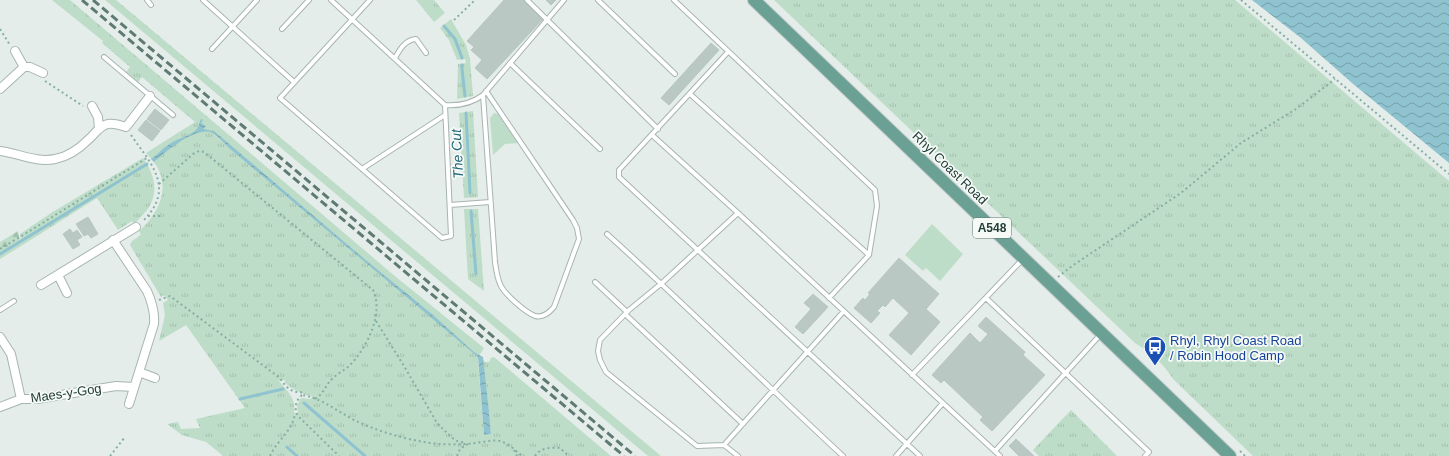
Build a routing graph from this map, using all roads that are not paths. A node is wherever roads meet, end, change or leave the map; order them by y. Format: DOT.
graph roads {
  1 [pos="147,0"];
  2 [pos="203,0"];
  3 [pos="257,0"];
  4 [pos="309,0"];
  5 [pos="331,0"];
  6 [pos="370,0"];
  7 [pos="527,0"];
  8 [pos="564,0"];
  9 [pos="598,0"];
  10 [pos="674,0"];
  11 [pos="754,0"];
  12 [pos="151,5"];
  13 [pos="352,19"];
  14 [pos="547,20"];
  15 [pos="233,26"];
  16 [pos="282,29"];
  17 [pos="212,49"];
  18 [pos="15,51"];
  19 [pos="728,52"];
  20 [pos="426,53"];
  21 [pos="104,57"];
  22 [pos="395,58"];
  23 [pos="510,63"];
  24 [pos="24,67"];
  25 [pos="43,72"];
  26 [pos="675,74"];
  27 [pos="294,82"];
  28 [pos="0,89"];
  29 [pos="484,93"];
  30 [pos="690,94"];
  31 [pos="150,96"];
  32 [pos="445,104"];
  33 [pos="92,106"];
  34 [pos="445,115"];
  35 [pos="173,116"];
  36 [pos="100,129"];
  37 [pos="658,129"];
  38 [pos="652,135"];
  39 [pos="600,149"];
  40 [pos="0,152"];
  41 [pos="362,168"];
  42 [pos="490,202"];
  43 [pos="450,205"];
  44 [pos="738,213"];
  45 [pos="136,227"];
  46 [pos="607,234"];
  47 [pos="113,240"];
  48 [pos="697,251"];
  49 [pos="869,254"];
  50 [pos="1024,258"];
  51 [pos="58,275"];
  52 [pos="595,282"];
  53 [pos="662,283"];
  54 [pos="41,285"];
  55 [pos="66,293"];
  56 [pos="829,298"];
  57 [pos="986,298"];
  58 [pos="14,301"];
  59 [pos="0,310"];
  60 [pos="844,311"];
  61 [pos="626,313"];
  62 [pos="1102,333"];
  63 [pos="0,337"];
  64 [pos="807,352"];
  65 [pos="139,372"];
  66 [pos="1066,373"];
  67 [pos="912,375"];
  68 [pos="155,378"];
  69 [pos="134,387"];
  70 [pos="772,391"];
  71 [pos="21,399"];
  72 [pos="943,403"];
  73 [pos="129,404"];
  74 [pos="0,407"];
  75 [pos="743,424"];
  76 [pos="907,444"];
  77 [pos="724,445"];
  78 [pos="995,451"];
  79 [pos="738,456"];
  80 [pos="843,456"];
  81 [pos="896,456"];
  82 [pos="920,456"];
  83 [pos="1000,456"];
  84 [pos="1145,456"];
  85 [pos="1230,456"];
  1 -- 12 [label="lane"];
  2 -- 15 [label="lane"];
  3 -- 15 [label="lane"];
  4 -- 16 [label="lane"];
  5 -- 13 [label="lane"];
  6 -- 13 [label="lane"];
  7 -- 14 [label="lane"];
  8 -- 14 [label="lane"];
  9 -- 26 [label="lane"];
  10 -- 19 [label="lane"];
  11 -- 50 [label="main road, Rhyl Coast Road / A548"];
  13 -- 22 [label="lane"];
  13 -- 27 [label="lane"];
  14 -- 23 [label="lane"];
  14 -- 37 [label="lane"];
  15 -- 17 [label="lane"];
  15 -- 27 [label="lane"];
  18 -- 24 [label="street"];
  19 -- 30 [label="lane"];
  19 -- 49 [label="lane"];
  20 -- 22 [label="lane"];
  21 -- 31 [label="lane"];
  22 -- 32 [label="lane"];
  23 -- 29 [label="lane"];
  23 -- 39 [label="lane"];
  24 -- 25 [label="street"];
  24 -- 28 [label="street"];
  27 -- 41 [label="lane"];
  29 -- 32 [label="lane"];
  29 -- 42 [label="lane"];
  29 -- 42 [label="lane"];
  30 -- 37 [label="lane"];
  30 -- 49 [label="lane"];
  31 -- 35 [label="lane"];
  31 -- 36 [label="street"];
  32 -- 34 [label="lane"];
  33 -- 36 [label="street"];
  34 -- 41 [label="lane"];
  34 -- 43 [label="lane"];
  36 -- 40 [label="street"];
  37 -- 38 [label="lane"];
  38 -- 44 [label="lane"];
  38 -- 48 [label="lane"];
  41 -- 43 [label="lane"];
  42 -- 43 [label="lane"];
  44 -- 48 [label="lane"];
  44 -- 56 [label="lane"];
  45 -- 47 [label="street"];
  46 -- 53 [label="lane"];
  47 -- 51 [label="street"];
  47 -- 65 [label="street"];
  48 -- 53 [label="lane"];
  48 -- 64 [label="lane"];
  49 -- 56 [label="lane"];
  50 -- 57 [label="lane"];
  50 -- 62 [label="main road, Rhyl Coast Road / A548"];
  51 -- 54 [label="street"];
  51 -- 55 [label="street"];
  52 -- 61 [label="lane"];
  53 -- 61 [label="lane"];
  53 -- 70 [label="lane"];
  56 -- 60 [label="lane"];
  57 -- 66 [label="lane"];
  57 -- 67 [label="lane"];
  58 -- 59 [label="lane"];
  60 -- 64 [label="lane"];
  60 -- 67 [label="lane"];
  61 -- 75 [label="lane"];
  61 -- 77 [label="lane"];
  62 -- 66 [label="lane"];
  62 -- 85 [label="main road, Rhyl Coast Road / A548"];
  63 -- 71 [label="street"];
  64 -- 70 [label="lane"];
  64 -- 76 [label="lane"];
  65 -- 68 [label="street"];
  65 -- 69 [label="street"];
  66 -- 78 [label="lane"];
  66 -- 84 [label="lane"];
  67 -- 72 [label="lane"];
  69 -- 71 [label="street, Maes-y-Gog"];
  69 -- 73 [label="street"];
  70 -- 75 [label="lane"];
  70 -- 80 [label="lane"];
  71 -- 74 [label="street, Maes-y-Gog"];
  72 -- 76 [label="lane"];
  72 -- 78 [label="lane"];
  75 -- 77 [label="lane"];
  76 -- 81 [label="lane"];
  76 -- 82 [label="lane"];
  77 -- 79 [label="lane"];
  78 -- 83 [label="lane"];
}
